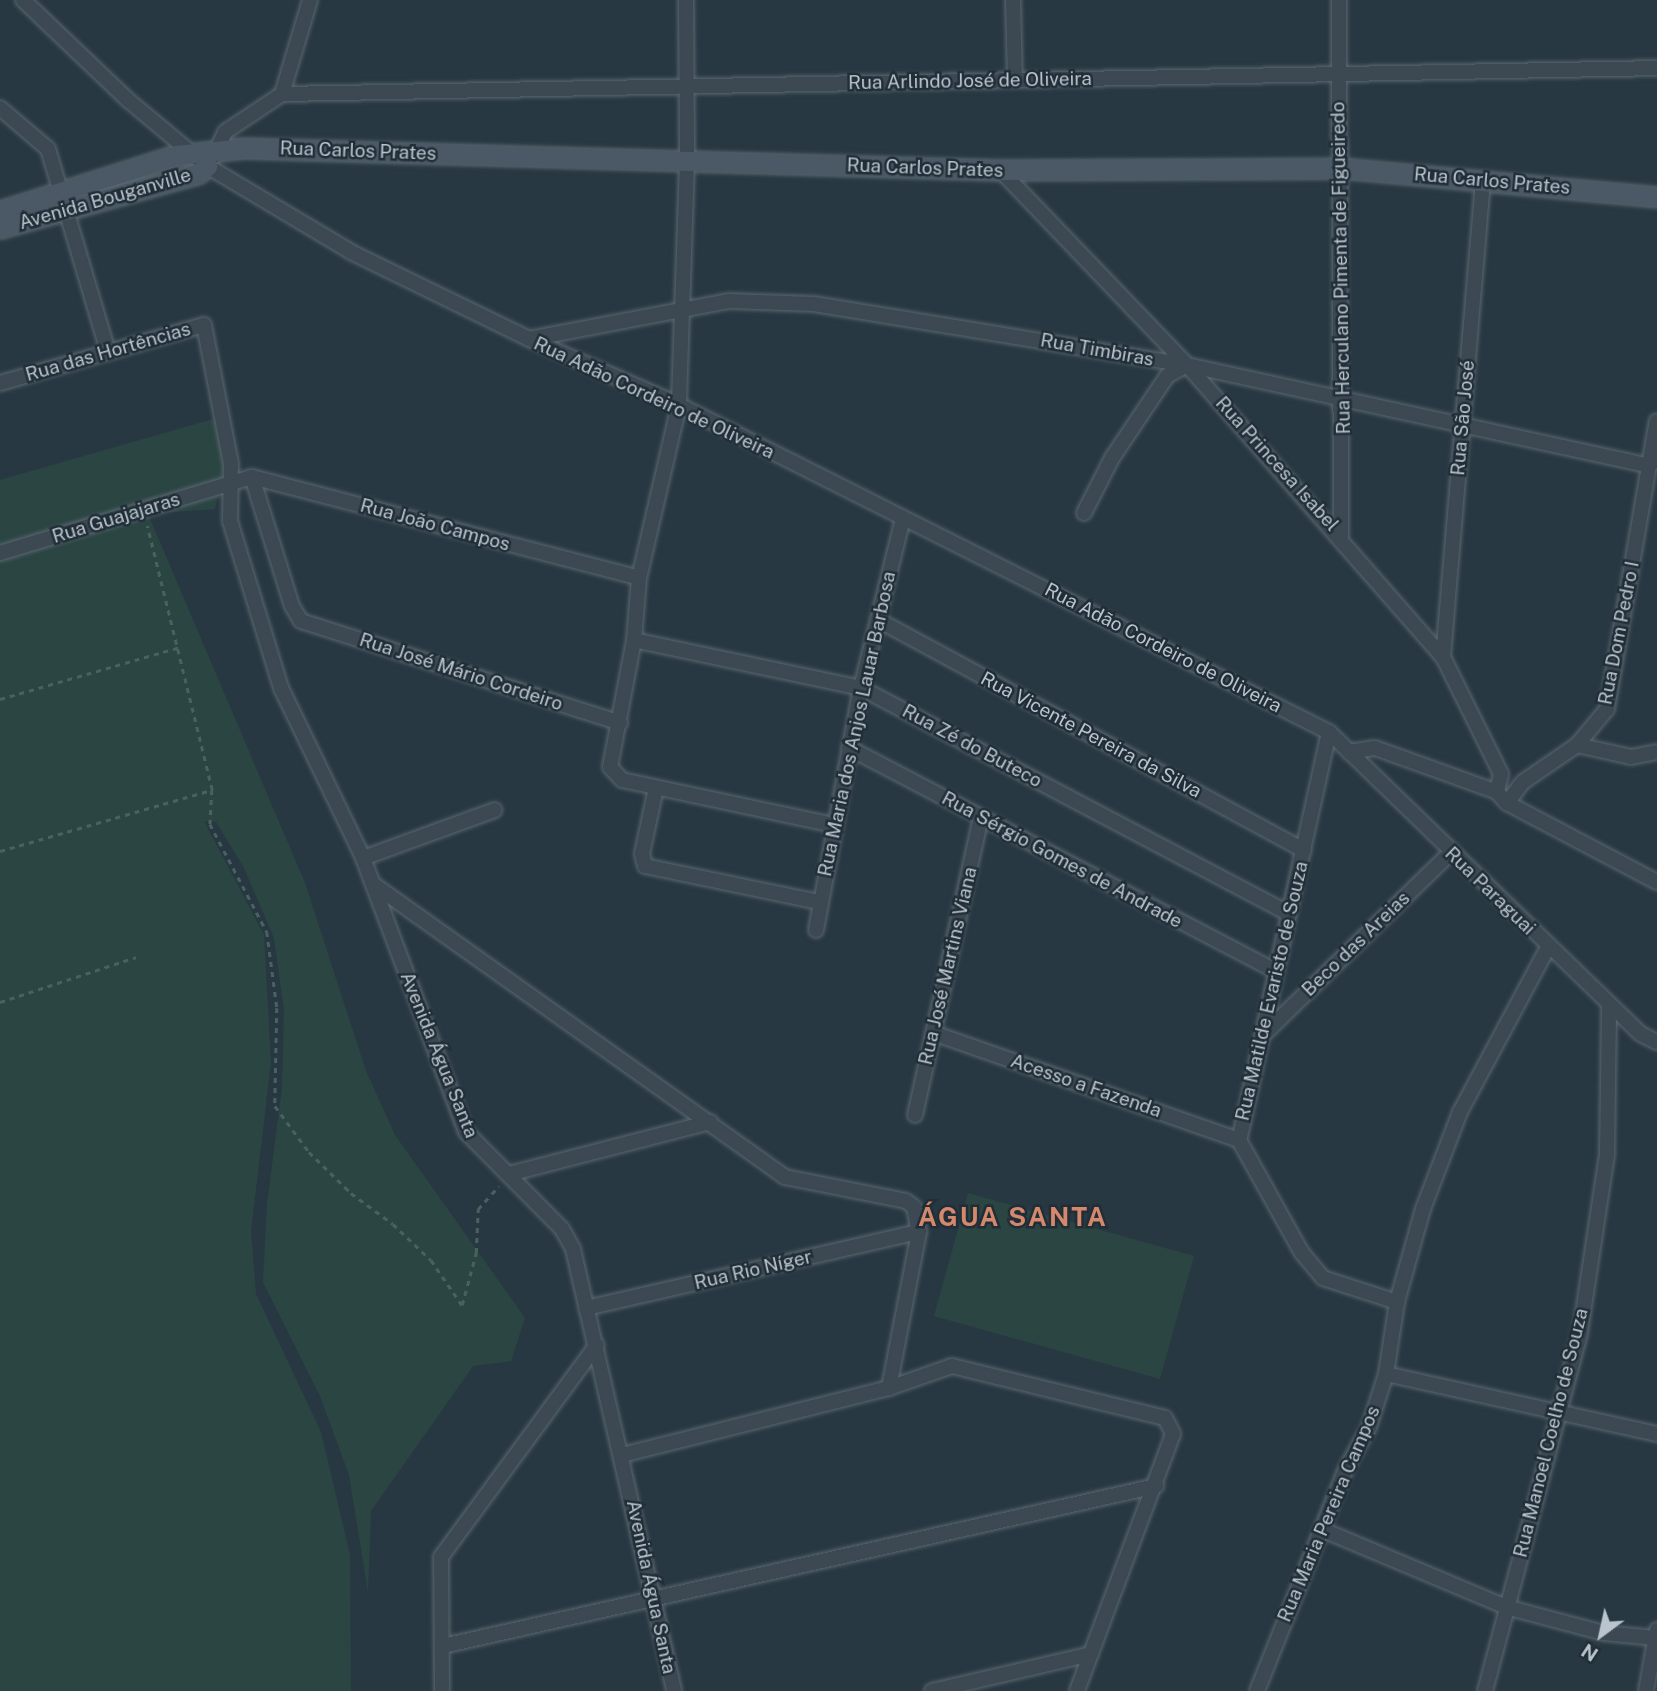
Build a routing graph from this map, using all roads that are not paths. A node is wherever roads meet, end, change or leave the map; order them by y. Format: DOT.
graph roads {
  1 [pos="23,0"];
  2 [pos="310,0"];
  3 [pos="686,0"];
  4 [pos="1013,0"];
  5 [pos="1339,0"];
  6 [pos="1657,68"];
  7 [pos="1339,75"];
  8 [pos="1015,80"];
  9 [pos="686,85"];
  10 [pos="282,94"];
  11 [pos="0,108"];
  12 [pos="206,156"];
  13 [pos="687,161"];
  14 [pos="1339,167"];
  15 [pos="1000,170"];
  16 [pos="1483,178"];
  17 [pos="1657,197"];
  18 [pos="64,202"];
  19 [pos="0,211"];
  20 [pos="0,228"];
  21 [pos="681,308"];
  22 [pos="206,337"];
  23 [pos="529,339"];
  24 [pos="108,352"];
  25 [pos="1187,365"];
  26 [pos="0,383"];
  27 [pos="1343,399"];
  28 [pos="678,405"];
  29 [pos="1657,421"];
  30 [pos="1463,423"];
  31 [pos="1653,462"];
  32 [pos="252,477"];
  33 [pos="232,483"];
  34 [pos="1084,513"];
  35 [pos="903,519"];
  36 [pos="1341,536"];
  37 [pos="0,553"];
  38 [pos="639,578"];
  39 [pos="878,620"];
  40 [pos="634,640"];
  41 [pos="1443,657"];
  42 [pos="861,688"];
  43 [pos="620,723"];
  44 [pos="1329,732"];
  45 [pos="1577,745"];
  46 [pos="849,748"];
  47 [pos="1349,752"];
  48 [pos="1657,752"];
  49 [pos="656,788"];
  50 [pos="1502,798"];
  51 [pos="495,810"];
  52 [pos="981,818"];
  53 [pos="834,825"];
  54 [pos="1304,850"];
  55 [pos="1450,853"];
  56 [pos="363,858"];
  57 [pos="1657,882"];
  58 [pos="373,884"];
  59 [pos="819,902"];
  60 [pos="1288,913"];
  61 [pos="817,930"];
  62 [pos="1548,947"];
  63 [pos="1275,971"];
  64 [pos="1609,1004"];
  65 [pos="933,1033"];
  66 [pos="1263,1035"];
  67 [pos="1657,1042"];
  68 [pos="915,1115"];
  69 [pos="710,1122"];
  70 [pos="1239,1140"];
  71 [pos="509,1174"];
  72 [pos="919,1231"];
  73 [pos="1397,1302"];
  74 [pos="586,1308"];
  75 [pos="597,1345"];
  76 [pos="1386,1374"];
  77 [pos="889,1388"];
  78 [pos="1557,1415"];
  79 [pos="1657,1434"];
  80 [pos="622,1455"];
  81 [pos="1156,1486"];
  82 [pos="1323,1530"];
  83 [pos="653,1600"];
  84 [pos="1506,1607"];
  85 [pos="1656,1633"];
  86 [pos="443,1646"];
  87 [pos="1091,1654"];
  88 [pos="442,1691"];
  89 [pos="674,1691"];
  90 [pos="932,1691"];
  91 [pos="1077,1691"];
  92 [pos="1257,1691"];
  93 [pos="1485,1691"];
  94 [pos="1646,1691"];
  1 -- 12 [label="street, Rua Adão Cordeiro de Oliveira"];
  2 -- 10 [label="street"];
  3 -- 9 [label="street"];
  4 -- 8 [label="street"];
  5 -- 7 [label="street, Rua Herculano Pimenta de Figueiredo"];
  6 -- 7 [label="street, Rua Arlindo José de Oliveira"];
  7 -- 8 [label="street, Rua Arlindo José de Oliveira"];
  7 -- 14 [label="street, Rua Herculano Pimenta de Figueiredo"];
  8 -- 9 [label="street, Rua Arlindo José de Oliveira"];
  9 -- 10 [label="street, Rua Arlindo José de Oliveira"];
  9 -- 13 [label="street"];
  10 -- 12 [label="street"];
  11 -- 18 [label="street"];
  12 -- 13 [label="street, Rua Carlos Prates"];
  12 -- 18 [label="street, Avenida Bouganville"];
  12 -- 23 [label="street, Rua Adão Cordeiro de Oliveira"];
  13 -- 15 [label="street, Rua Carlos Prates"];
  13 -- 21 [label="street"];
  14 -- 15 [label="street, Rua Carlos Prates"];
  14 -- 16 [label="street, Rua Carlos Prates"];
  14 -- 27 [label="street, Rua Herculano Pimenta de Figueiredo"];
  15 -- 25 [label="street, Rua Princesa Isabel"];
  16 -- 17 [label="street, Rua Carlos Prates"];
  16 -- 30 [label="street, Rua São José"];
  18 -- 19 [label="street, Avenida Bouganville"];
  18 -- 20 [label="street, Avenida Bouganville"];
  18 -- 24 [label="street"];
  21 -- 23 [label="street, Rua Timbiras"];
  21 -- 25 [label="street, Rua Timbiras"];
  21 -- 28 [label="street"];
  22 -- 24 [label="street, Rua das Hortências"];
  22 -- 33 [label="street, Avenida Água Santa"];
  23 -- 28 [label="street, Rua Adão Cordeiro de Oliveira"];
  24 -- 26 [label="street, Rua das Hortências"];
  25 -- 27 [label="street, Rua Timbiras"];
  25 -- 34 [label="street"];
  25 -- 36 [label="street, Rua Princesa Isabel"];
  27 -- 30 [label="street, Rua Timbiras"];
  27 -- 36 [label="street, Rua Herculano Pimenta de Figueiredo"];
  28 -- 35 [label="street, Rua Adão Cordeiro de Oliveira"];
  28 -- 38 [label="street"];
  29 -- 31 [label="street, Rua Dom Pedro I"];
  30 -- 31 [label="street, Rua Timbiras"];
  30 -- 41 [label="street, Rua São José"];
  31 -- 45 [label="street, Rua Dom Pedro I"];
  32 -- 33 [label="street"];
  32 -- 38 [label="street, Rua João Campos"];
  32 -- 43 [label="street, Rua José Mário Cordeiro"];
  33 -- 37 [label="street, Rua Guajajaras"];
  33 -- 56 [label="street, Avenida Água Santa"];
  35 -- 39 [label="street, Rua Maria dos Anjos Lauar Barbosa"];
  35 -- 44 [label="street, Rua Adão Cordeiro de Oliveira"];
  36 -- 41 [label="street, Rua Princesa Isabel"];
  38 -- 40 [label="street"];
  39 -- 42 [label="street, Rua Maria dos Anjos Lauar Barbosa"];
  39 -- 54 [label="street, Rua Vicente Pereira da Silva"];
  40 -- 42 [label="street, Rua Zé do Buteco"];
  40 -- 43 [label="street"];
  41 -- 50 [label="street, Rua Princesa Isabel"];
  42 -- 46 [label="street, Rua Maria dos Anjos Lauar Barbosa"];
  42 -- 60 [label="street, Rua Zé do Buteco"];
  43 -- 49 [label="street"];
  44 -- 47 [label="street, Rua Paraguai"];
  44 -- 54 [label="street, Rua Matilde Evaristo de Souza"];
  45 -- 48 [label="street"];
  45 -- 50 [label="street, Rua Dom Pedro I"];
  46 -- 52 [label="street, Rua Sérgio Gomes de Andrade"];
  46 -- 53 [label="street, Rua Maria dos Anjos Lauar Barbosa"];
  47 -- 50 [label="street"];
  47 -- 55 [label="street, Rua Paraguai"];
  49 -- 53 [label="street"];
  49 -- 59 [label="street"];
  50 -- 57 [label="street"];
  51 -- 56 [label="street"];
  52 -- 63 [label="street, Rua Sérgio Gomes de Andrade"];
  52 -- 65 [label="street, Rua José Martins Viana"];
  53 -- 59 [label="street, Rua Maria dos Anjos Lauar Barbosa"];
  54 -- 60 [label="street, Rua Matilde Evaristo de Souza"];
  55 -- 62 [label="street, Rua Paraguai"];
  55 -- 66 [label="street, Beco das Areias"];
  56 -- 58 [label="street, Avenida Água Santa"];
  58 -- 69 [label="street"];
  58 -- 71 [label="street, Avenida Água Santa"];
  59 -- 61 [label="street, Rua Maria dos Anjos Lauar Barbosa"];
  60 -- 63 [label="street, Rua Matilde Evaristo de Souza"];
  62 -- 64 [label="street, Rua Paraguai"];
  62 -- 73 [label="street, Rua Maria Pereira Campos"];
  63 -- 66 [label="street, Rua Matilde Evaristo de Souza"];
  64 -- 67 [label="street, Rua Paraguai"];
  64 -- 78 [label="street, Rua Manoel Coelho de Souza"];
  65 -- 68 [label="street, Rua José Martins Viana"];
  65 -- 70 [label="street, Acesso a Fazenda"];
  66 -- 70 [label="street, Rua Matilde Evaristo de Souza"];
  69 -- 71 [label="street"];
  69 -- 72 [label="street"];
  70 -- 73 [label="street, Rua Matilde Evaristo de Souza"];
  71 -- 74 [label="street, Avenida Água Santa"];
  72 -- 74 [label="street, Rua Rio Níger"];
  72 -- 77 [label="street"];
  73 -- 76 [label="street, Rua Maria Pereira Campos"];
  74 -- 75 [label="street, Avenida Água Santa"];
  75 -- 80 [label="street, Avenida Água Santa"];
  75 -- 86 [label="street"];
  76 -- 78 [label="street"];
  76 -- 82 [label="street, Rua Maria Pereira Campos"];
  77 -- 80 [label="street"];
  77 -- 81 [label="street"];
  78 -- 79 [label="street"];
  78 -- 84 [label="street, Rua Manoel Coelho de Souza"];
  80 -- 83 [label="street, Avenida Água Santa"];
  81 -- 83 [label="street"];
  81 -- 87 [label="street"];
  82 -- 84 [label="street"];
  82 -- 92 [label="street, Rua Maria Pereira Campos"];
  83 -- 86 [label="street"];
  83 -- 89 [label="street, Avenida Água Santa"];
  84 -- 85 [label="street"];
  84 -- 93 [label="street, Rua Manoel Coelho de Souza"];
  85 -- 94 [label="street"];
  86 -- 88 [label="street"];
  87 -- 90 [label="street"];
  87 -- 91 [label="street"];
}
